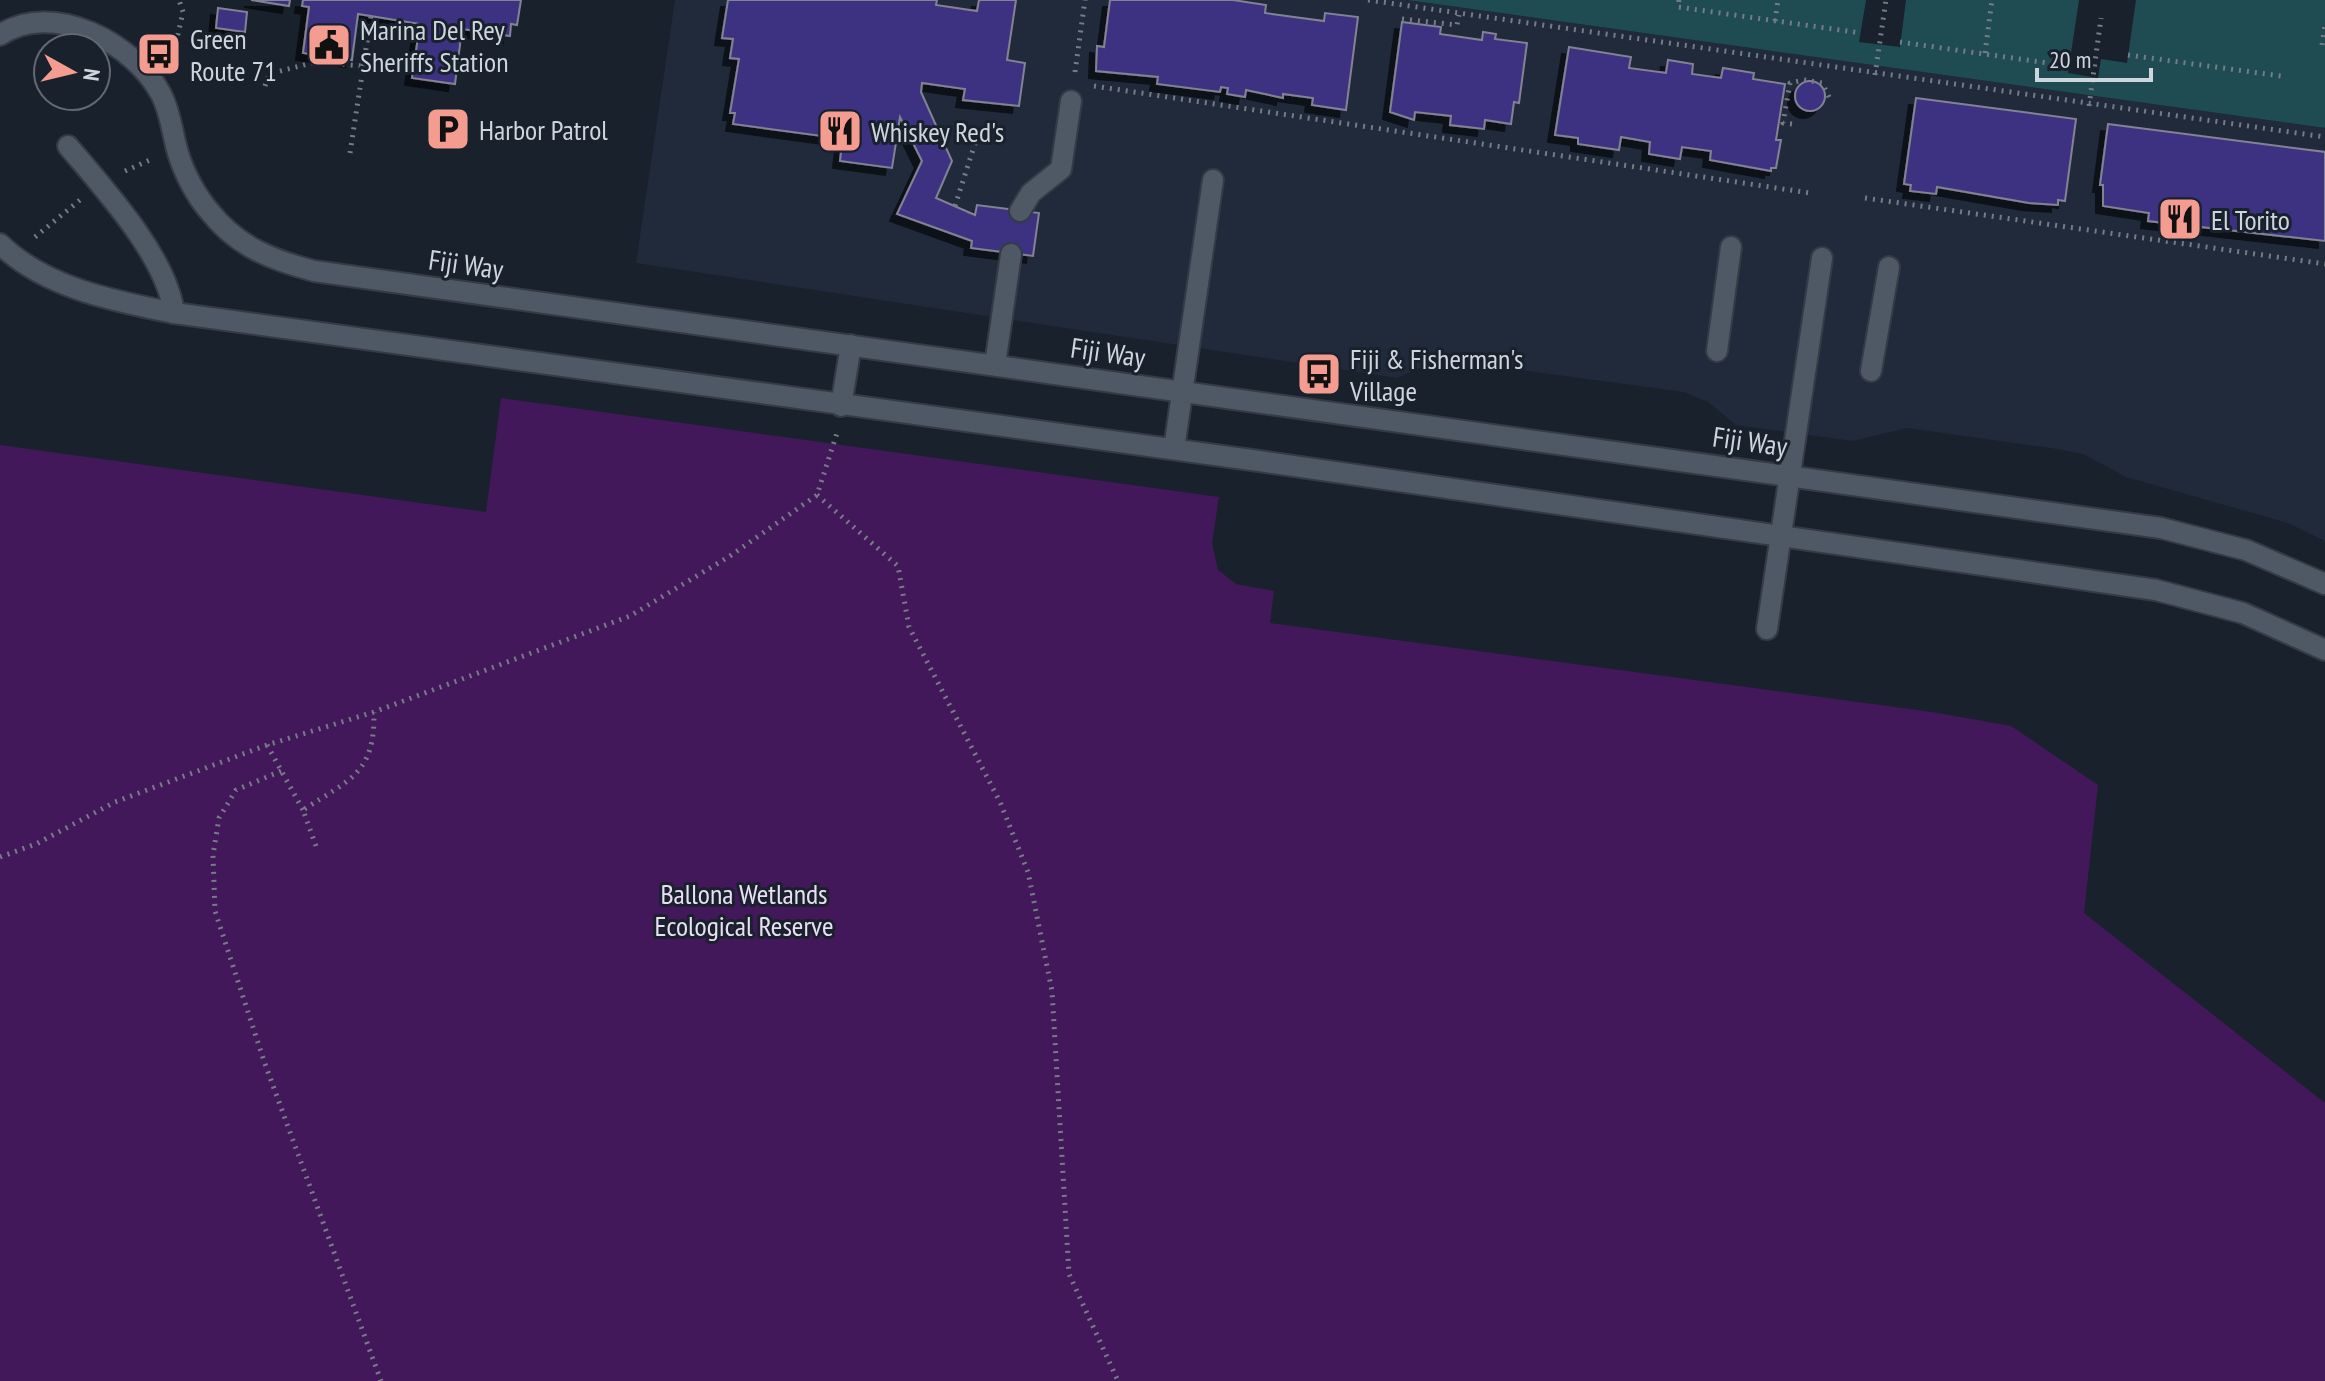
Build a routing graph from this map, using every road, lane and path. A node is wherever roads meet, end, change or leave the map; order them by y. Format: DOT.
graph roads {
  1 [pos="179,0"];
  2 [pos="1085,0"];
  3 [pos="1368,0"];
  4 [pos="1679,0"];
  5 [pos="1778,0"];
  6 [pos="1886,0"];
  7 [pos="1992,0"];
  8 [pos="1380,1"];
  9 [pos="1459,15"];
  10 [pos="371,16"];
  11 [pos="2101,18"];
  12 [pos="1402,19"];
  13 [pos="1775,21"];
  14 [pos="2325,25"];
  15 [pos="1861,33"];
  16 [pos="0,35"];
  17 [pos="1900,42"];
  18 [pos="176,43"];
  19 [pos="2322,45"];
  20 [pos="1985,53"];
  21 [pos="2128,55"];
  22 [pos="363,66"];
  23 [pos="2069,66"];
  24 [pos="1875,75"];
  25 [pos="2281,76"];
  26 [pos="265,86"];
  27 [pos="1072,92"];
  28 [pos="1830,99"];
  29 [pos="2089,106"];
  30 [pos="1792,124"];
  31 [pos="978,134"];
  32 [pos="2325,137"];
  33 [pos="68,146"];
  34 [pos="350,153"];
  35 [pos="1213,180"];
  36 [pos="1810,193"];
  37 [pos="1865,198"];
  38 [pos="955,206"];
  39 [pos="1020,211"];
  40 [pos="0,244"];
  41 [pos="1731,247"];
  42 [pos="1011,254"];
  43 [pos="1822,258"];
  44 [pos="2325,264"];
  45 [pos="1889,267"];
  46 [pos="174,313"];
  47 [pos="851,345"];
  48 [pos="1717,351"];
  49 [pos="995,365"];
  50 [pos="1871,371"];
  51 [pos="1182,390"];
  52 [pos="841,406"];
  53 [pos="1174,449"];
  54 [pos="1789,475"];
  55 [pos="817,495"];
  56 [pos="1780,535"];
  57 [pos="2325,584"];
  58 [pos="1767,629"];
  59 [pos="2325,650"];
  60 [pos="374,712"];
  61 [pos="267,745"];
  62 [pos="281,771"];
  63 [pos="303,810"];
  64 [pos="316,846"];
  65 [pos="0,857"];
  66 [pos="381,1381"];
  67 [pos="1118,1381"];
  1 -- 18 [label="path"];
  2 -- 27 [label="path"];
  3 -- 8 [label="path"];
  4 -- 13 [label="path"];
  5 -- 13 [label="path"];
  6 -- 24 [label="path"];
  7 -- 20 [label="path"];
  8 -- 9 [label="path"];
  9 -- 12 [label="path"];
  9 -- 24 [label="path"];
  10 -- 22 [label="path"];
  11 -- 29 [label="path"];
  13 -- 15 [label="path"];
  14 -- 19 [label="path"];
  16 -- 47 [label="street, Fiji Way"];
  17 -- 20 [label="path"];
  20 -- 23 [label="path"];
  21 -- 25 [label="path"];
  22 -- 26 [label="path"];
  22 -- 34 [label="path"];
  24 -- 29 [label="path"];
  27 -- 36 [label="path"];
  27 -- 39 [label="street"];
  28 -- 30 [label="path"];
  29 -- 32 [label="path"];
  31 -- 38 [label="path"];
  33 -- 46 [label="street"];
  35 -- 51 [label="street"];
  37 -- 44 [label="path"];
  40 -- 46 [label="street"];
  41 -- 48 [label="street"];
  42 -- 49 [label="street"];
  43 -- 54 [label="street"];
  45 -- 50 [label="street"];
  46 -- 52 [label="street"];
  47 -- 49 [label="street, Fiji Way"];
  47 -- 52 [label="street"];
  49 -- 51 [label="street, Fiji Way"];
  51 -- 53 [label="street"];
  51 -- 54 [label="street, Fiji Way"];
  52 -- 53 [label="street"];
  52 -- 55 [label="path"];
  53 -- 56 [label="street"];
  54 -- 56 [label="street"];
  54 -- 57 [label="street, Fiji Way"];
  55 -- 60 [label="path"];
  55 -- 67 [label="path"];
  56 -- 58 [label="street"];
  56 -- 59 [label="street"];
  60 -- 61 [label="path"];
  60 -- 63 [label="path"];
  61 -- 62 [label="path"];
  61 -- 65 [label="path"];
  62 -- 63 [label="path"];
  62 -- 66 [label="path"];
  63 -- 64 [label="path"];
}
